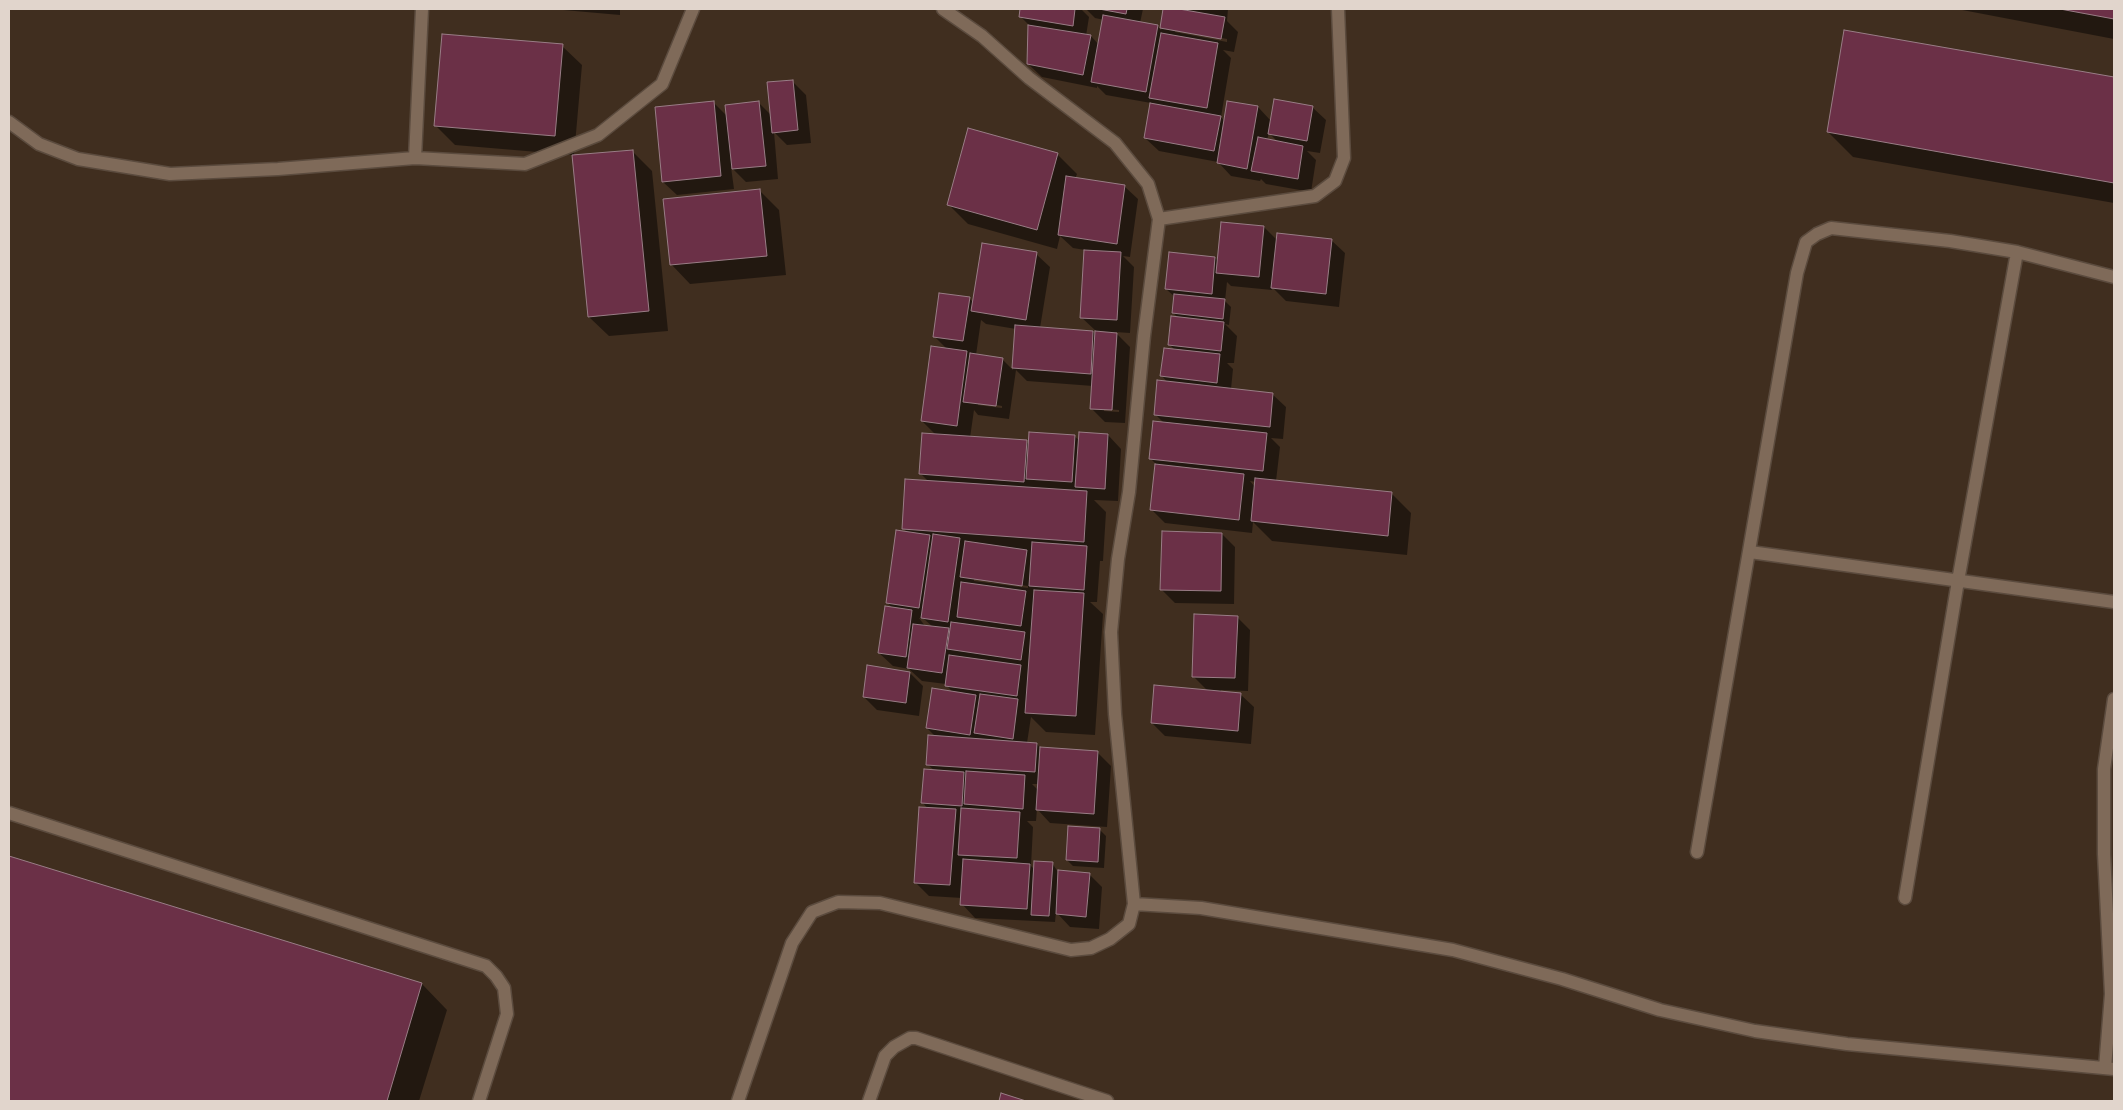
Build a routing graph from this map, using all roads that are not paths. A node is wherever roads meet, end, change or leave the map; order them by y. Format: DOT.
graph roads {
  1 [pos="422,9"];
  2 [pos="693,9"];
  3 [pos="943,9"];
  4 [pos="1338,9"];
  5 [pos="9,122"];
  6 [pos="414,158"];
  7 [pos="1159,219"];
  8 [pos="2017,252"];
  9 [pos="2114,277"];
  10 [pos="1750,552"];
  11 [pos="1958,581"];
  12 [pos="2114,602"];
  13 [pos="2114,699"];
  14 [pos="9,813"];
  15 [pos="1697,852"];
  16 [pos="1905,898"];
  17 [pos="1134,904"];
  18 [pos="2110,1069"];
  19 [pos="479,1101"];
  20 [pos="738,1101"];
  21 [pos="869,1101"];
  22 [pos="1107,1101"];
  1 -- 6 [label="street"];
  2 -- 6 [label="street"];
  3 -- 7 [label="street"];
  4 -- 7 [label="street"];
  5 -- 6 [label="street"];
  7 -- 17 [label="street"];
  8 -- 9 [label="street"];
  8 -- 10 [label="street"];
  8 -- 11 [label="street"];
  10 -- 11 [label="street"];
  10 -- 15 [label="street"];
  11 -- 12 [label="street"];
  11 -- 16 [label="street"];
  13 -- 18 [label="street"];
  14 -- 19 [label="street"];
  17 -- 18 [label="street"];
  17 -- 20 [label="street"];
  21 -- 22 [label="street"];
}
